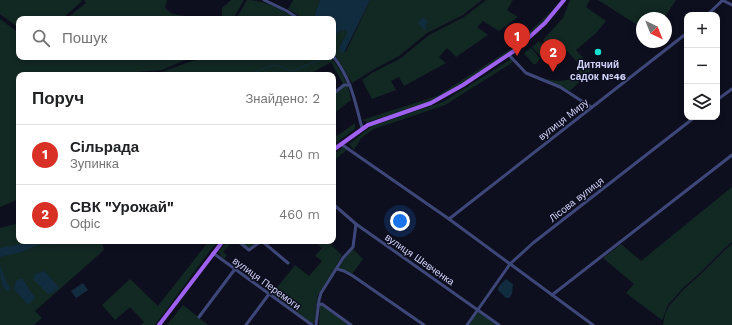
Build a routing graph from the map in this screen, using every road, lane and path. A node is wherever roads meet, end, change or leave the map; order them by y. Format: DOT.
graph roads {
  1 [pos="266,0"];
  2 [pos="564,0"];
  3 [pos="723,0"];
  4 [pos="732,6"];
  5 [pos="710,12"];
  6 [pos="294,16"];
  7 [pos="684,35"];
  8 [pos="509,55"];
  9 [pos="336,60"];
  10 [pos="350,85"];
  11 [pos="732,89"];
  12 [pos="336,92"];
  13 [pos="720,98"];
  14 [pos="591,108"];
  15 [pos="691,120"];
  16 [pos="362,128"];
  17 [pos="341,144"];
  18 [pos="336,148"];
  19 [pos="732,155"];
  20 [pos="336,207"];
  21 [pos="449,219"];
  22 [pos="356,224"];
  23 [pos="220,244"];
  24 [pos="242,244"];
  25 [pos="257,244"];
  26 [pos="265,244"];
  27 [pos="213,253"];
  28 [pos="288,263"];
  29 [pos="510,264"];
  30 [pos="235,269"];
  31 [pos="336,269"];
  32 [pos="269,294"];
  33 [pos="552,295"];
  34 [pos="318,305"];
  35 [pos="478,310"];
  36 [pos="199,317"];
  37 [pos="159,325"];
  38 [pos="246,325"];
  39 [pos="312,325"];
  40 [pos="316,325"];
  41 [pos="351,325"];
  42 [pos="424,325"];
  43 [pos="467,325"];
  44 [pos="499,325"];
  45 [pos="593,325"];
  1 -- 6 [label="street"];
  2 -- 8 [label="main road"];
  3 -- 4 [label="street"];
  3 -- 5 [label="street"];
  7 -- 14 [label="street, вулиця Миру"];
  8 -- 14 [label="street"];
  8 -- 16 [label="main road"];
  9 -- 10 [label="street"];
  10 -- 12 [label="street"];
  10 -- 16 [label="street"];
  11 -- 13 [label="street"];
  14 -- 21 [label="street, вулиця Миру"];
  15 -- 29 [label="street, Лісова вулиця"];
  16 -- 17 [label="main road"];
  17 -- 18 [label="main road"];
  17 -- 21 [label="street"];
  19 -- 33 [label="street"];
  20 -- 22 [label="street, вулиця Шевченка"];
  21 -- 29 [label="street"];
  22 -- 31 [label="street"];
  22 -- 35 [label="street, вулиця Шевченка"];
  23 -- 27 [label="main road"];
  24 -- 25 [label="street"];
  26 -- 28 [label="street"];
  27 -- 30 [label="street, вулиця Перемоги"];
  27 -- 37 [label="main road"];
  29 -- 33 [label="street"];
  29 -- 35 [label="street, Лісова вулиця"];
  30 -- 32 [label="street, вулиця Перемоги"];
  30 -- 36 [label="street"];
  31 -- 34 [label="street"];
  31 -- 42 [label="street"];
  32 -- 38 [label="street"];
  32 -- 39 [label="street, вулиця Перемоги"];
  33 -- 45 [label="street"];
  34 -- 40 [label="street"];
  34 -- 41 [label="street"];
  35 -- 43 [label="street, Лісова вулиця"];
  35 -- 44 [label="street, вулиця Шевченка"];
}
